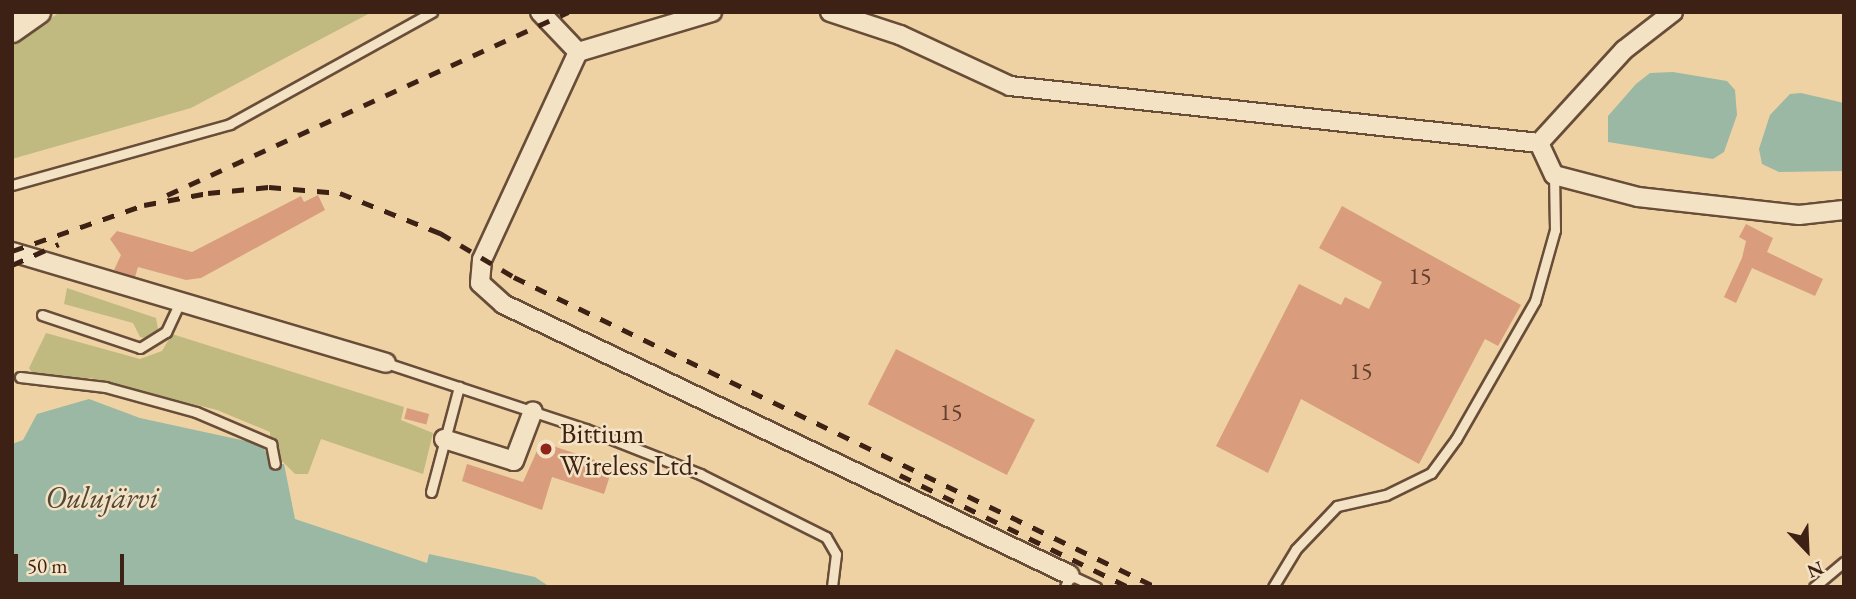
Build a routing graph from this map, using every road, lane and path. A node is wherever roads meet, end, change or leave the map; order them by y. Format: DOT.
graph roads {
  1 [pos="38,12"];
  2 [pos="432,12"];
  3 [pos="540,12"];
  4 [pos="712,12"];
  5 [pos="830,12"];
  6 [pos="1674,12"];
  7 [pos="12,30"];
  8 [pos="578,52"];
  9 [pos="1539,142"];
  10 [pos="1554,175"];
  11 [pos="12,185"];
  12 [pos="1844,210"];
  13 [pos="12,252"];
  14 [pos="180,302"];
  15 [pos="43,315"];
  16 [pos="386,363"];
  17 [pos="20,377"];
  18 [pos="459,387"];
  19 [pos="533,411"];
  20 [pos="444,439"];
  21 [pos="275,464"];
  22 [pos="431,492"];
  23 [pos="1844,562"];
  24 [pos="1068,581"];
  25 [pos="832,587"];
  26 [pos="1096,587"];
  27 [pos="1273,587"];
  28 [pos="1814,587"];
  1 -- 7 [label="street"];
  2 -- 11 [label="lane"];
  3 -- 8 [label="street"];
  4 -- 8 [label="street"];
  5 -- 9 [label="street"];
  6 -- 9 [label="street"];
  8 -- 24 [label="street"];
  9 -- 10 [label="street"];
  10 -- 12 [label="street"];
  10 -- 27 [label="lane"];
  13 -- 14 [label="street"];
  14 -- 15 [label="lane"];
  14 -- 16 [label="street"];
  16 -- 18 [label="lane"];
  17 -- 21 [label="lane"];
  18 -- 19 [label="lane"];
  18 -- 20 [label="lane"];
  19 -- 20 [label="street"];
  19 -- 25 [label="lane"];
  20 -- 22 [label="lane"];
  23 -- 28 [label="lane"];
  24 -- 26 [label="lane"];
}
